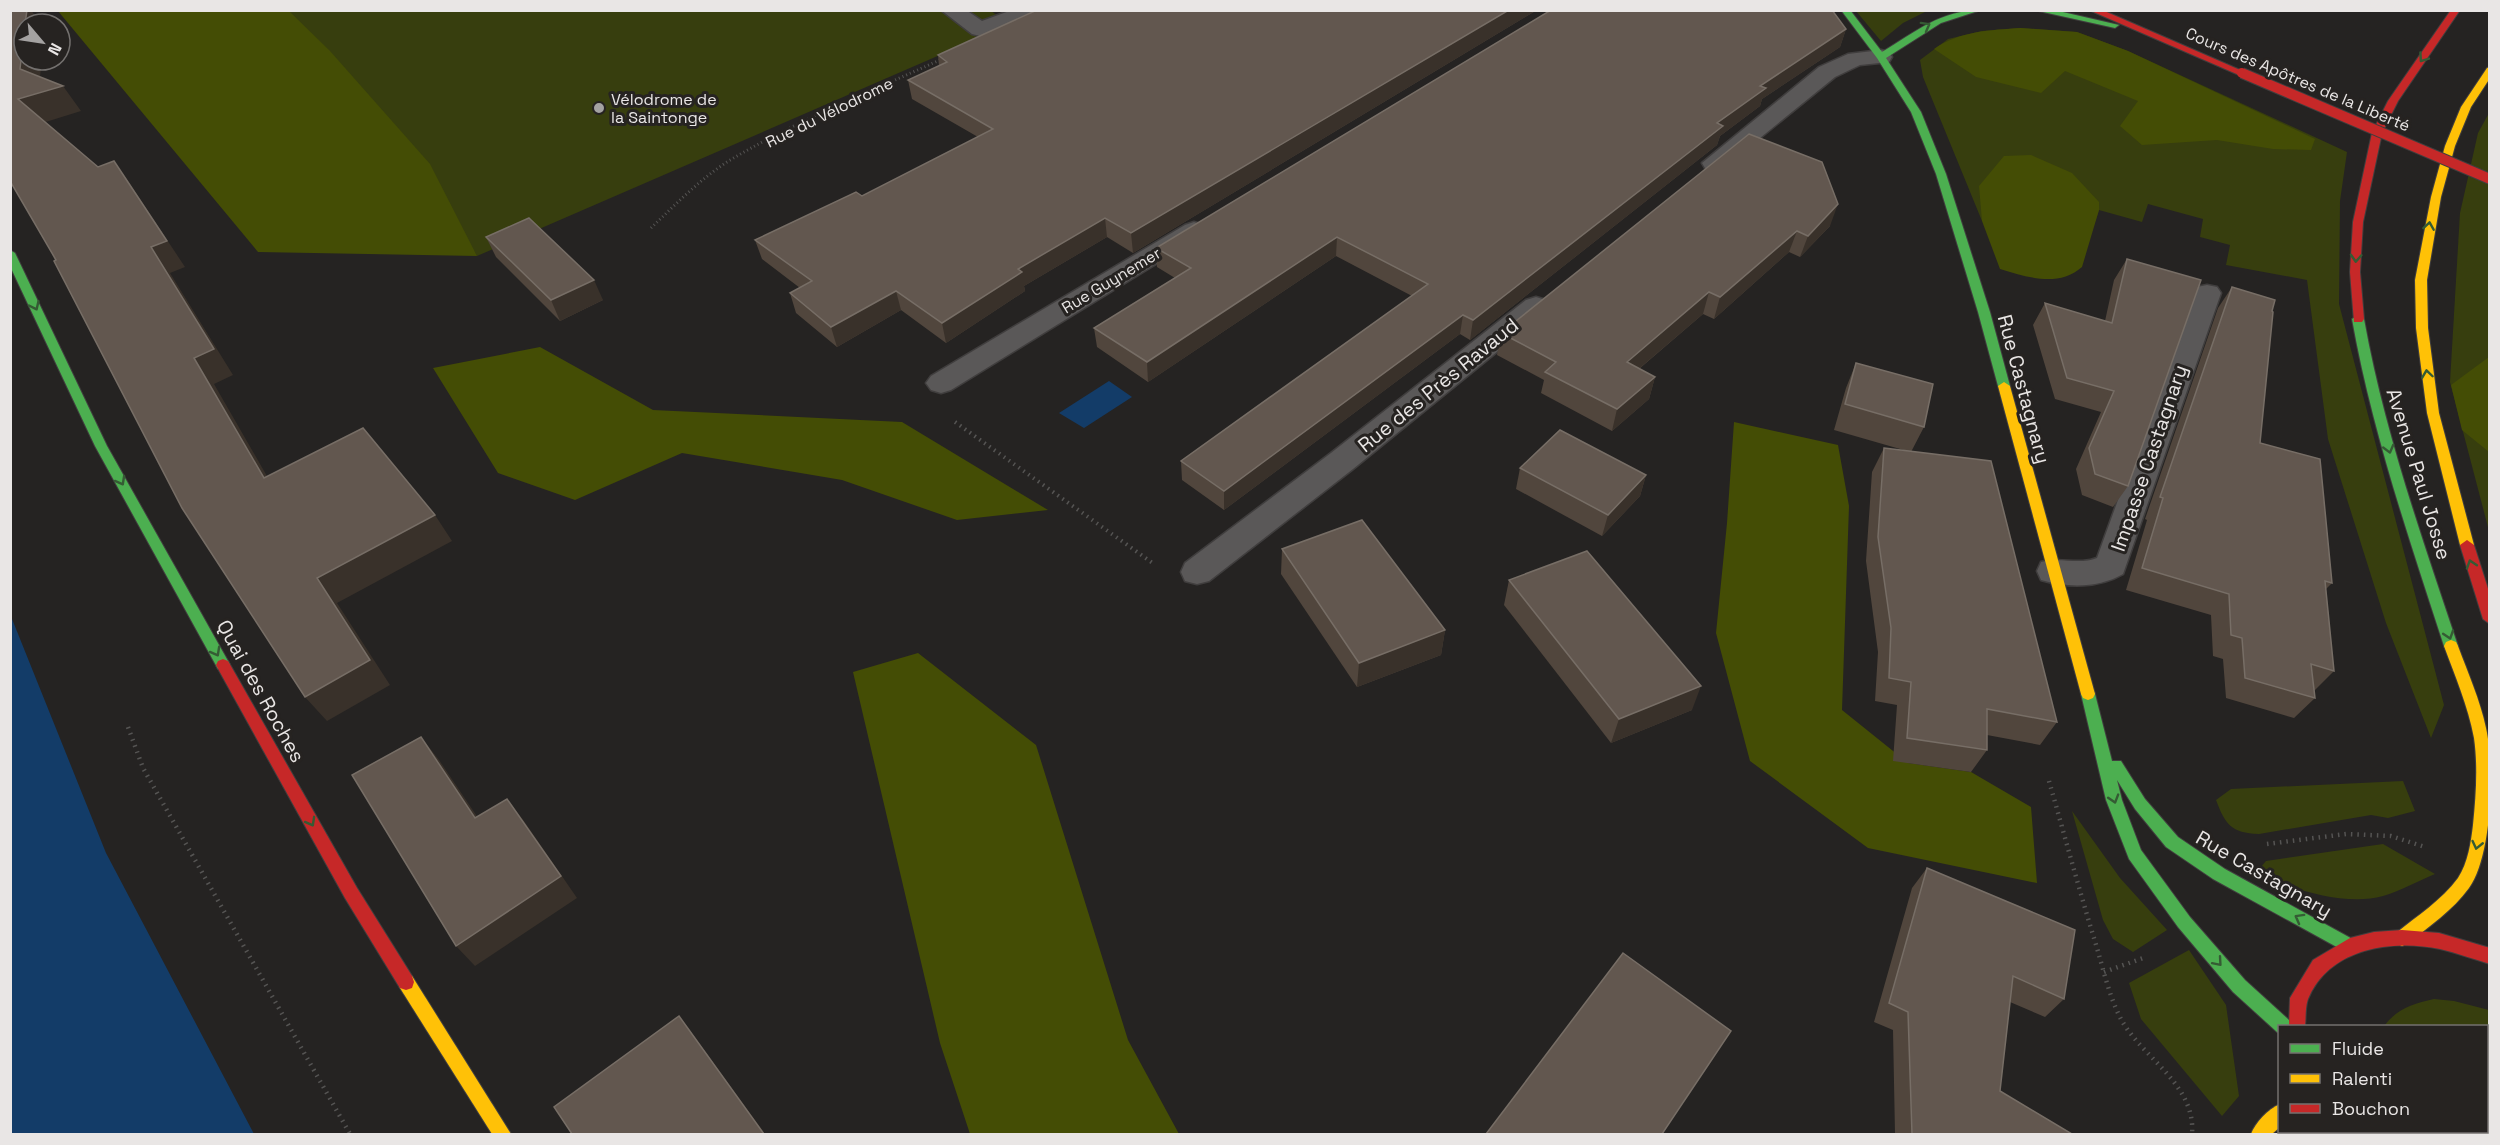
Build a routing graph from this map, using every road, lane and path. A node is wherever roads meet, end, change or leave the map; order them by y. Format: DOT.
graph roads {
  1 [pos="951,10"];
  2 [pos="1035,10"];
  3 [pos="1845,10"];
  4 [pos="1977,10"];
  5 [pos="2038,10"];
  6 [pos="2093,10"];
  7 [pos="2456,10"];
  8 [pos="2144,32"];
  9 [pos="945,57"];
  10 [pos="1881,57"];
  11 [pos="2490,70"];
  12 [pos="2368,108"];
  13 [pos="2401,122"];
  14 [pos="2434,136"];
  15 [pos="2468,150"];
  16 [pos="1697,177"];
  17 [pos="2490,179"];
  18 [pos="1214,218"];
  19 [pos="651,228"];
  20 [pos="10,253"];
  21 [pos="1557,289"];
  22 [pos="2207,293"];
  23 [pos="941,383"];
  24 [pos="2053,571"];
  25 [pos="1197,573"];
  26 [pos="2490,619"];
  27 [pos="128,727"];
  28 [pos="2101,742"];
  29 [pos="2049,781"];
  30 [pos="2402,938"];
  31 [pos="2350,946"];
  32 [pos="2490,956"];
  33 [pos="2282,1025"];
  34 [pos="2297,1025"];
  35 [pos="2278,1115"];
  36 [pos="350,1134"];
  37 [pos="502,1134"];
  38 [pos="2192,1134"];
  39 [pos="2260,1134"];
  1 -- 2 [label="street"];
  3 -- 10 [label="main road, Rue Castagnary"];
  10 -- 4 [label="main road, one-way"];
  5 -- 8 [label="main road"];
  6 -- 8 [label="main road, Cours des Apôtres de la Liberté"];
  7 -- 30 [label="main road, Avenue Paul Josse, one-way"];
  8 -- 17 [label="main road, Cours des Apôtres de la Liberté, bridge"];
  9 -- 19 [label="path, Rue du Vélodrome"];
  10 -- 16 [label="street"];
  10 -- 24 [label="main road, Rue Castagnary"];
  26 -- 11 [label="main road, Avenue Paul Josse, one-way"];
  12 -- 13 [label="main road"];
  14 -- 15 [label="main road"];
  18 -- 23 [label="street, Rue Guynemer"];
  20 -- 37 [label="main road, Quai des Roches, one-way"];
  21 -- 25 [label="street, Rue des Près Ravaud"];
  22 -- 24 [label="street, Impasse Castagnary"];
  23 -- 25 [label="path"];
  24 -- 28 [label="main road, Rue Castagnary"];
  27 -- 36 [label="path"];
  31 -- 28 [label="main road, Rue Castagnary, one-way"];
  28 -- 33 [label="main road, Rue Castagnary, one-way"];
  29 -- 38 [label="path"];
  30 -- 31 [label="main road"];
  30 -- 32 [label="main road"];
  31 -- 34 [label="main road"];
  35 -- 39 [label="main road"];
}
